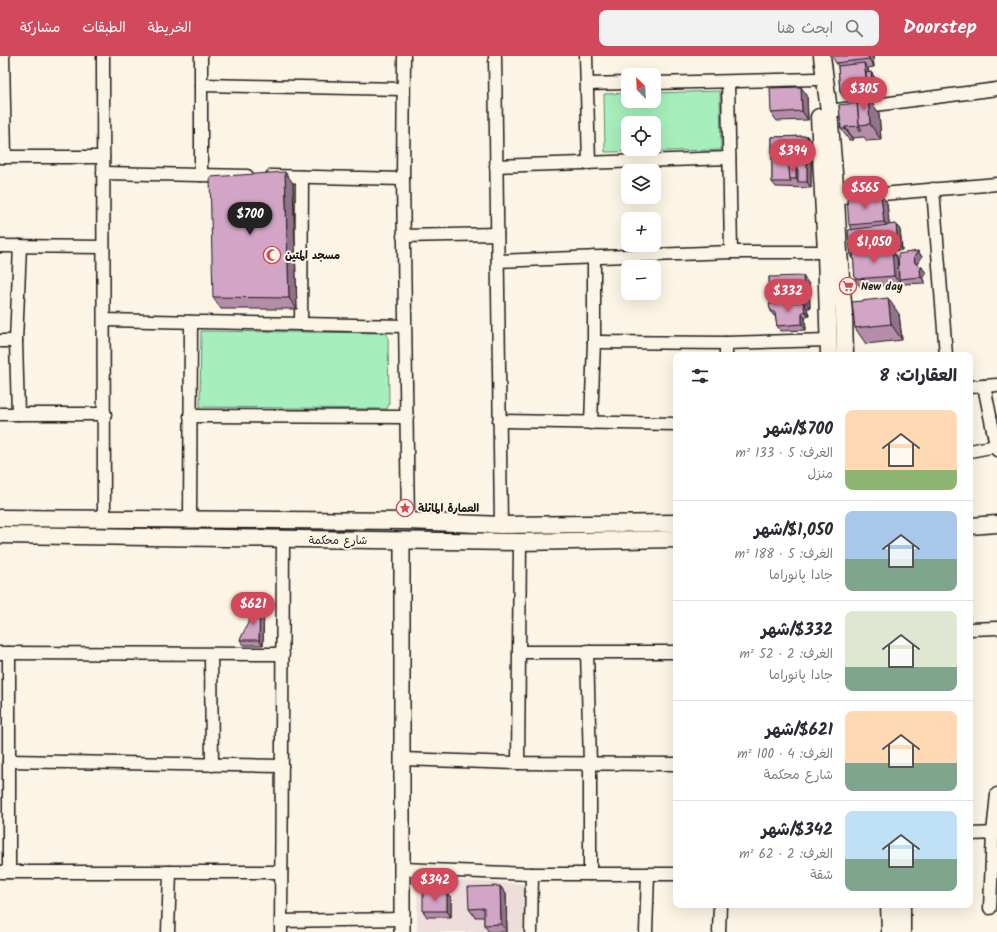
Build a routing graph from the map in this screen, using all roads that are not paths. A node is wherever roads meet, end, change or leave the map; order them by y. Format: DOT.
graph roads {
  1 [pos="4,56"];
  2 [pos="103,56"];
  3 [pos="201,56"];
  4 [pos="404,56"];
  5 [pos="495,56"];
  6 [pos="586,56"];
  7 [pos="814,56"];
  8 [pos="822,56"];
  9 [pos="817,79"];
  10 [pos="2,82"];
  11 [pos="728,82"];
  12 [pos="621,83"];
  13 [pos="661,83"];
  14 [pos="587,84"];
  15 [pos="201,85"];
  16 [pos="402,89"];
  17 [pos="997,89"];
  18 [pos="829,111"];
  19 [pos="2,157"];
  20 [pos="103,157"];
  21 [pos="729,158"];
  22 [pos="589,163"];
  23 [pos="496,166"];
  24 [pos="103,173"];
  25 [pos="201,175"];
  26 [pos="302,177"];
  27 [pos="402,179"];
  28 [pos="997,184"];
  29 [pos="933,189"];
  30 [pos="836,198"];
  31 [pos="497,234"];
  32 [pos="403,236"];
  33 [pos="0,246"];
  34 [pos="20,246"];
  35 [pos="103,247"];
  36 [pos="731,252"];
  37 [pos="826,252"];
  38 [pos="594,257"];
  39 [pos="498,261"];
  40 [pos="104,320"];
  41 [pos="191,322"];
  42 [pos="301,324"];
  43 [pos="405,326"];
  44 [pos="16,340"];
  45 [pos="0,341"];
  46 [pos="594,342"];
  47 [pos="829,348"];
  48 [pos="726,349"];
  49 [pos="845,352"];
  50 [pos="946,352"];
  51 [pos="997,385"];
  52 [pos="984,386"];
  53 [pos="973,387"];
  54 [pos="0,414"];
  55 [pos="18,414"];
  56 [pos="104,414"];
  57 [pos="190,416"];
  58 [pos="407,417"];
  59 [pos="499,421"];
  60 [pos="591,423"];
  61 [pos="673,424"];
  62 [pos="997,448"];
  63 [pos="973,452"];
  64 [pos="5,518"];
  65 [pos="104,519"];
  66 [pos="190,520"];
  67 [pos="408,521"];
  68 [pos="673,523"];
  69 [pos="973,524"];
  70 [pos="997,524"];
  71 [pos="501,525"];
  72 [pos="6,535"];
  73 [pos="673,539"];
  74 [pos="284,540"];
  75 [pos="402,540"];
  76 [pos="520,542"];
  77 [pos="997,628"];
  78 [pos="973,629"];
  79 [pos="588,651"];
  80 [pos="520,652"];
  81 [pos="673,652"];
  82 [pos="4,653"];
  83 [pos="211,654"];
  84 [pos="283,654"];
  85 [pos="402,759"];
  86 [pos="9,761"];
  87 [pos="518,763"];
  88 [pos="590,764"];
  89 [pos="673,764"];
  90 [pos="212,765"];
  91 [pos="282,766"];
  92 [pos="997,794"];
  93 [pos="995,833"];
  94 [pos="973,834"];
  95 [pos="402,870"];
  96 [pos="5,872"];
  97 [pos="170,872"];
  98 [pos="281,872"];
  99 [pos="532,874"];
  100 [pos="590,874"];
  101 [pos="648,874"];
  102 [pos="673,874"];
  103 [pos="720,908"];
  104 [pos="889,908"];
  105 [pos="902,908"];
  106 [pos="990,908"];
  107 [pos="281,926"];
  108 [pos="402,926"];
  109 [pos="168,932"];
  110 [pos="531,932"];
  111 [pos="646,932"];
  112 [pos="719,932"];
  113 [pos="890,932"];
  114 [pos="902,932"];
  1 -- 10 [label="street"];
  2 -- 20 [label="street"];
  3 -- 15 [label="street"];
  4 -- 16 [label="street"];
  5 -- 23 [label="street"];
  6 -- 14 [label="street"];
  7 -- 9 [label="main road"];
  8 -- 18 [label="main road"];
  9 -- 11 [label="street"];
  9 -- 37 [label="main road"];
  10 -- 19 [label="street"];
  11 -- 13 [label="street"];
  11 -- 21 [label="street"];
  12 -- 14 [label="street"];
  14 -- 22 [label="street"];
  15 -- 16 [label="street"];
  15 -- 25 [label="street"];
  16 -- 27 [label="street"];
  17 -- 18 [label="street"];
  18 -- 30 [label="main road"];
  19 -- 20 [label="street"];
  20 -- 24 [label="street"];
  21 -- 22 [label="street"];
  21 -- 36 [label="street"];
  22 -- 23 [label="street"];
  23 -- 31 [label="street"];
  24 -- 25 [label="street"];
  24 -- 35 [label="street"];
  25 -- 26 [label="street"];
  26 -- 27 [label="street"];
  26 -- 42 [label="street"];
  27 -- 32 [label="street"];
  28 -- 29 [label="street"];
  29 -- 30 [label="street"];
  29 -- 50 [label="street"];
  30 -- 49 [label="main road"];
  31 -- 32 [label="street"];
  31 -- 39 [label="street"];
  32 -- 43 [label="street"];
  33 -- 34 [label="street"];
  34 -- 35 [label="street"];
  34 -- 44 [label="street"];
  35 -- 40 [label="street"];
  36 -- 37 [label="street"];
  36 -- 38 [label="street"];
  37 -- 47 [label="main road"];
  38 -- 39 [label="street"];
  38 -- 46 [label="street"];
  39 -- 59 [label="street"];
  40 -- 41 [label="street"];
  40 -- 56 [label="street"];
  41 -- 42 [label="street"];
  41 -- 57 [label="street"];
  42 -- 43 [label="street"];
  43 -- 58 [label="street"];
  44 -- 45 [label="street"];
  44 -- 55 [label="street"];
  46 -- 48 [label="street"];
  46 -- 60 [label="street"];
  47 -- 48 [label="street"];
  51 -- 52 [label="street"];
  52 -- 53 [label="street"];
  52 -- 62 [label="street"];
  54 -- 55 [label="street"];
  55 -- 56 [label="street"];
  56 -- 65 [label="street"];
  57 -- 58 [label="street"];
  57 -- 66 [label="street"];
  58 -- 67 [label="street"];
  59 -- 60 [label="street"];
  59 -- 71 [label="street"];
  60 -- 61 [label="street"];
  62 -- 63 [label="street"];
  64 -- 65 [label="main road, شارع محكمة"];
  64 -- 72 [label="main road"];
  65 -- 66 [label="main road, شارع محكمة"];
  66 -- 67 [label="main road, شارع محكمة"];
  67 -- 71 [label="main road, شارع محكمة"];
  68 -- 71 [label="main road, شارع محكمة"];
  69 -- 70 [label="main road"];
  72 -- 74 [label="main road, شارع محكمة"];
  73 -- 76 [label="main road, شارع محكمة"];
  74 -- 75 [label="main road, شارع محكمة"];
  74 -- 84 [label="street"];
  75 -- 76 [label="main road, شارع محكمة"];
  75 -- 85 [label="street"];
  76 -- 80 [label="street"];
  77 -- 78 [label="street"];
  79 -- 80 [label="street"];
  79 -- 81 [label="street"];
  79 -- 88 [label="street"];
  80 -- 87 [label="street"];
  82 -- 83 [label="street"];
  82 -- 86 [label="street"];
  83 -- 84 [label="street"];
  83 -- 90 [label="street"];
  84 -- 91 [label="street"];
  85 -- 87 [label="street"];
  85 -- 95 [label="street"];
  86 -- 90 [label="street"];
  86 -- 96 [label="street"];
  87 -- 88 [label="street"];
  88 -- 89 [label="street"];
  88 -- 100 [label="street"];
  90 -- 91 [label="street"];
  91 -- 98 [label="street"];
  92 -- 93 [label="street"];
  93 -- 94 [label="street"];
  93 -- 106 [label="street"];
  95 -- 99 [label="street"];
  95 -- 108 [label="street"];
  96 -- 97 [label="street"];
  97 -- 98 [label="street"];
  97 -- 109 [label="street"];
  98 -- 107 [label="street"];
  99 -- 100 [label="street"];
  99 -- 110 [label="street"];
  100 -- 101 [label="street"];
  101 -- 102 [label="street"];
  101 -- 111 [label="street"];
  103 -- 112 [label="street"];
  104 -- 113 [label="main road"];
  105 -- 114 [label="main road"];
  107 -- 108 [label="street"];
}
